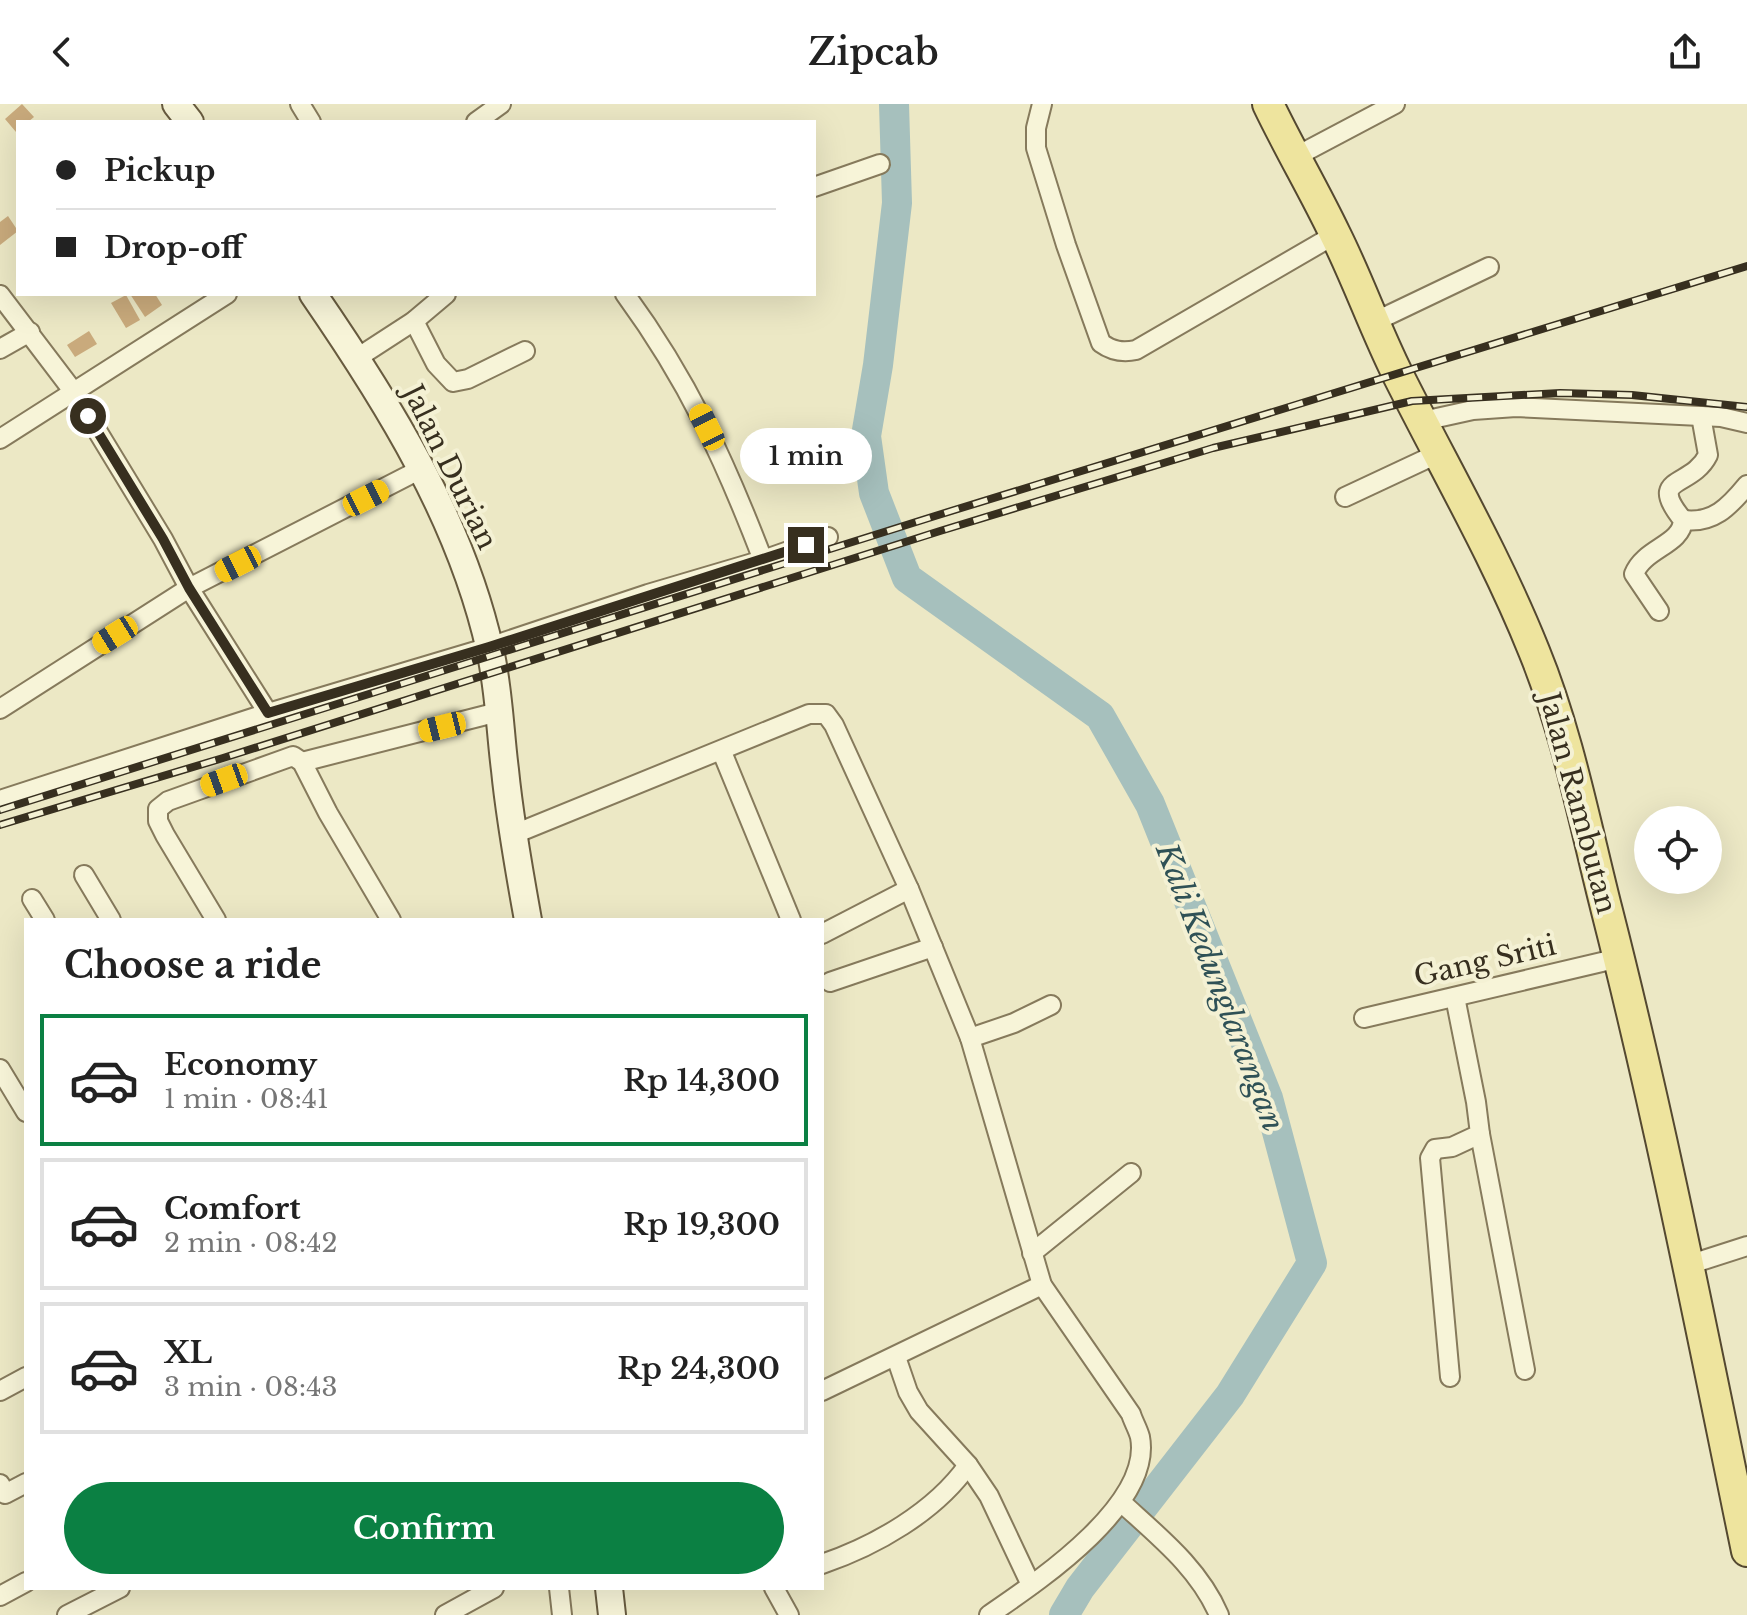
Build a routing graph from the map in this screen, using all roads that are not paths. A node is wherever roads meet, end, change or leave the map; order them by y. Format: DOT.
graph roads {
  1 [pos="176,104"];
  2 [pos="1042,104"];
  3 [pos="1268,104"];
  4 [pos="1395,104"];
  5 [pos="188,120"];
  6 [pos="1293,158"];
  7 [pos="880,164"];
  8 [pos="816,186"];
  9 [pos="1336,234"];
  10 [pos="1489,267"];
  11 [pos="0,295"];
  12 [pos="224,296"];
  13 [pos="314,296"];
  14 [pos="444,296"];
  15 [pos="626,296"];
  16 [pos="414,321"];
  17 [pos="1374,322"];
  18 [pos="30,332"];
  19 [pos="0,349"];
  20 [pos="525,351"];
  21 [pos="357,358"];
  22 [pos="73,391"];
  23 [pos="1701,416"];
  24 [pos="1423,421"];
  25 [pos="1747,423"];
  26 [pos="0,439"];
  27 [pos="1439,453"];
  28 [pos="421,469"];
  29 [pos="1747,485"];
  30 [pos="1345,497"];
  31 [pos="1683,520"];
  32 [pos="828,537"];
  33 [pos="763,560"];
  34 [pos="189,588"];
  35 [pos="1659,611"];
  36 [pos="489,647"];
  37 [pos="0,709"];
  38 [pos="498,712"];
  39 [pos="268,713"];
  40 [pos="722,752"];
  41 [pos="302,762"];
  42 [pos="0,800"];
  43 [pos="512,835"];
  44 [pos="84,875"];
  45 [pos="909,889"];
  46 [pos="32,899"];
  47 [pos="44,918"];
  48 [pos="110,918"];
  49 [pos="215,918"];
  50 [pos="390,918"];
  51 [pos="528,918"];
  52 [pos="790,918"];
  53 [pos="824,933"];
  54 [pos="933,947"];
  55 [pos="1619,958"];
  56 [pos="830,982"];
  57 [pos="1455,997"];
  58 [pos="1051,1005"];
  59 [pos="1364,1018"];
  60 [pos="970,1038"];
  61 [pos="0,1069"];
  62 [pos="24,1109"];
  63 [pos="1480,1134"];
  64 [pos="1131,1173"];
  65 [pos="1747,1246"];
  66 [pos="1032,1253"];
  67 [pos="1688,1265"];
  68 [pos="1042,1285"];
  69 [pos="896,1357"];
  70 [pos="1525,1370"];
  71 [pos="1450,1377"];
  72 [pos="24,1378"];
  73 [pos="824,1390"];
  74 [pos="0,1391"];
  75 [pos="968,1465"];
  76 [pos="24,1484"];
  77 [pos="2,1491"];
  78 [pos="1124,1505"];
  79 [pos="1747,1551"];
  80 [pos="824,1563"];
  81 [pos="24,1583"];
  82 [pos="1031,1585"];
  83 [pos="116,1590"];
  84 [pos="490,1590"];
  85 [pos="559,1590"];
  86 [pos="609,1590"];
  87 [pos="774,1590"];
  88 [pos="0,1596"];
  89 [pos="779,1612"];
  90 [pos="67,1615"];
  91 [pos="445,1615"];
  92 [pos="562,1615"];
  93 [pos="612,1615"];
  94 [pos="989,1615"];
  95 [pos="1219,1615"];
  1 -- 5 [label="street"];
  2 -- 9 [label="street"];
  3 -- 6 [label="main road, Jalan Rambutan"];
  4 -- 6 [label="street"];
  6 -- 9 [label="main road, Jalan Rambutan"];
  7 -- 8 [label="street"];
  9 -- 17 [label="main road, Jalan Rambutan"];
  10 -- 17 [label="street"];
  11 -- 18 [label="street"];
  12 -- 22 [label="street"];
  13 -- 21 [label="street, Jalan Durian"];
  14 -- 16 [label="street"];
  15 -- 33 [label="street"];
  16 -- 20 [label="street"];
  16 -- 21 [label="street"];
  17 -- 24 [label="main road, Jalan Rambutan"];
  18 -- 19 [label="street"];
  18 -- 22 [label="street"];
  21 -- 28 [label="street, Jalan Durian"];
  22 -- 26 [label="street"];
  22 -- 34 [label="street"];
  23 -- 24 [label="street"];
  23 -- 25 [label="street"];
  23 -- 31 [label="street"];
  24 -- 27 [label="main road, Jalan Rambutan"];
  27 -- 30 [label="street"];
  27 -- 55 [label="main road, Jalan Rambutan"];
  28 -- 34 [label="street"];
  28 -- 36 [label="street, Jalan Durian"];
  29 -- 31 [label="street"];
  31 -- 35 [label="street"];
  32 -- 33 [label="street"];
  33 -- 36 [label="street"];
  34 -- 37 [label="street"];
  34 -- 39 [label="street"];
  36 -- 38 [label="street, Jalan Durian"];
  36 -- 39 [label="street"];
  38 -- 41 [label="street"];
  38 -- 43 [label="street, Jalan Durian"];
  39 -- 42 [label="street"];
  40 -- 43 [label="street"];
  40 -- 45 [label="street"];
  40 -- 52 [label="street"];
  41 -- 49 [label="street"];
  41 -- 50 [label="street"];
  43 -- 51 [label="street, Jalan Durian"];
  44 -- 48 [label="street"];
  45 -- 53 [label="street"];
  45 -- 54 [label="street"];
  46 -- 47 [label="street"];
  54 -- 56 [label="street"];
  54 -- 60 [label="street"];
  55 -- 57 [label="street, Gang Sriti"];
  55 -- 67 [label="main road, Jalan Rambutan"];
  57 -- 59 [label="street, Gang Sriti"];
  57 -- 63 [label="street"];
  58 -- 60 [label="street"];
  60 -- 66 [label="street"];
  61 -- 62 [label="street"];
  63 -- 70 [label="street"];
  63 -- 71 [label="street"];
  64 -- 66 [label="street"];
  65 -- 67 [label="street"];
  66 -- 68 [label="street"];
  67 -- 79 [label="main road, Jalan Rambutan"];
  68 -- 69 [label="street"];
  68 -- 78 [label="street"];
  69 -- 73 [label="street"];
  69 -- 75 [label="street"];
  72 -- 74 [label="street"];
  75 -- 80 [label="street"];
  75 -- 82 [label="street"];
  76 -- 77 [label="street"];
  78 -- 82 [label="street"];
  78 -- 95 [label="street"];
  81 -- 88 [label="street"];
  82 -- 94 [label="street"];
  83 -- 90 [label="street"];
  84 -- 91 [label="street"];
  85 -- 92 [label="street"];
  86 -- 93 [label="street"];
  87 -- 89 [label="street"];
}
